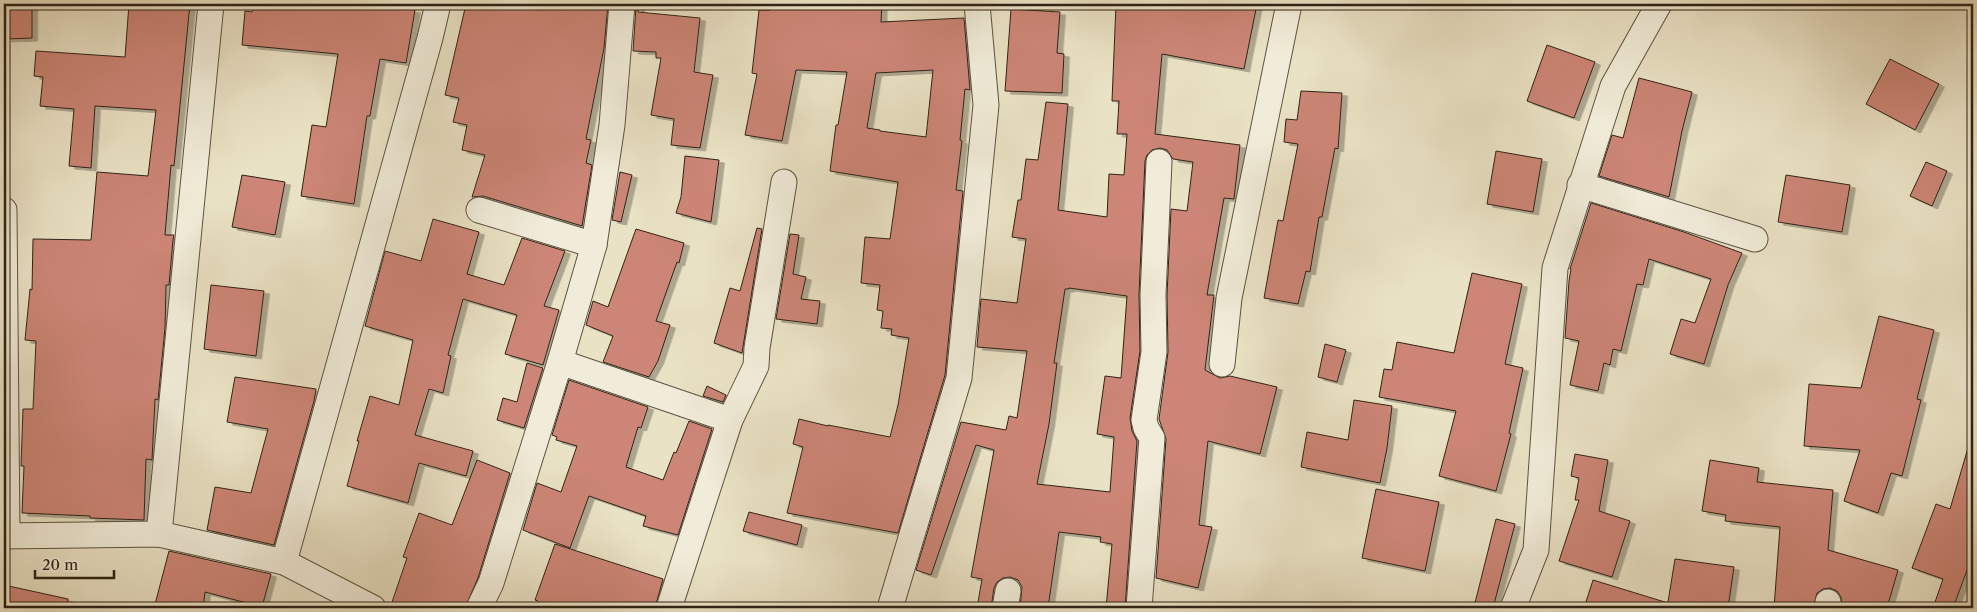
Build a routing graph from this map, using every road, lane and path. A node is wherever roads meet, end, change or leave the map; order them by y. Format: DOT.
graph roads {
  1 [pos="211,4"];
  2 [pos="438,4"];
  3 [pos="622,4"];
  4 [pos="977,4"];
  5 [pos="1289,4"];
  6 [pos="1659,4"];
  7 [pos="1159,162"];
  8 [pos="784,182"];
  9 [pos="1580,185"];
  10 [pos="4,210"];
  11 [pos="479,210"];
  12 [pos="1756,239"];
  13 [pos="594,245"];
  14 [pos="560,362"];
  15 [pos="1222,364"];
  16 [pos="730,420"];
  17 [pos="159,534"];
  18 [pos="5,535"];
  19 [pos="284,562"];
  20 [pos="373,608"];
  21 [pos="479,608"];
  22 [pos="669,608"];
  23 [pos="890,608"];
  24 [pos="1138,608"];
  25 [pos="1513,608"];
  1 -- 17 [label="street"];
  2 -- 19 [label="street"];
  3 -- 13 [label="street"];
  4 -- 23 [label="street"];
  5 -- 15 [label="street"];
  6 -- 9 [label="street"];
  7 -- 24 [label="street"];
  8 -- 16 [label="street"];
  9 -- 12 [label="street"];
  9 -- 25 [label="street"];
  10 -- 18 [label="street"];
  11 -- 13 [label="street"];
  13 -- 14 [label="street"];
  14 -- 16 [label="street"];
  14 -- 21 [label="street"];
  16 -- 22 [label="street"];
  17 -- 18 [label="street"];
  17 -- 19 [label="street"];
  19 -- 20 [label="street"];
}
